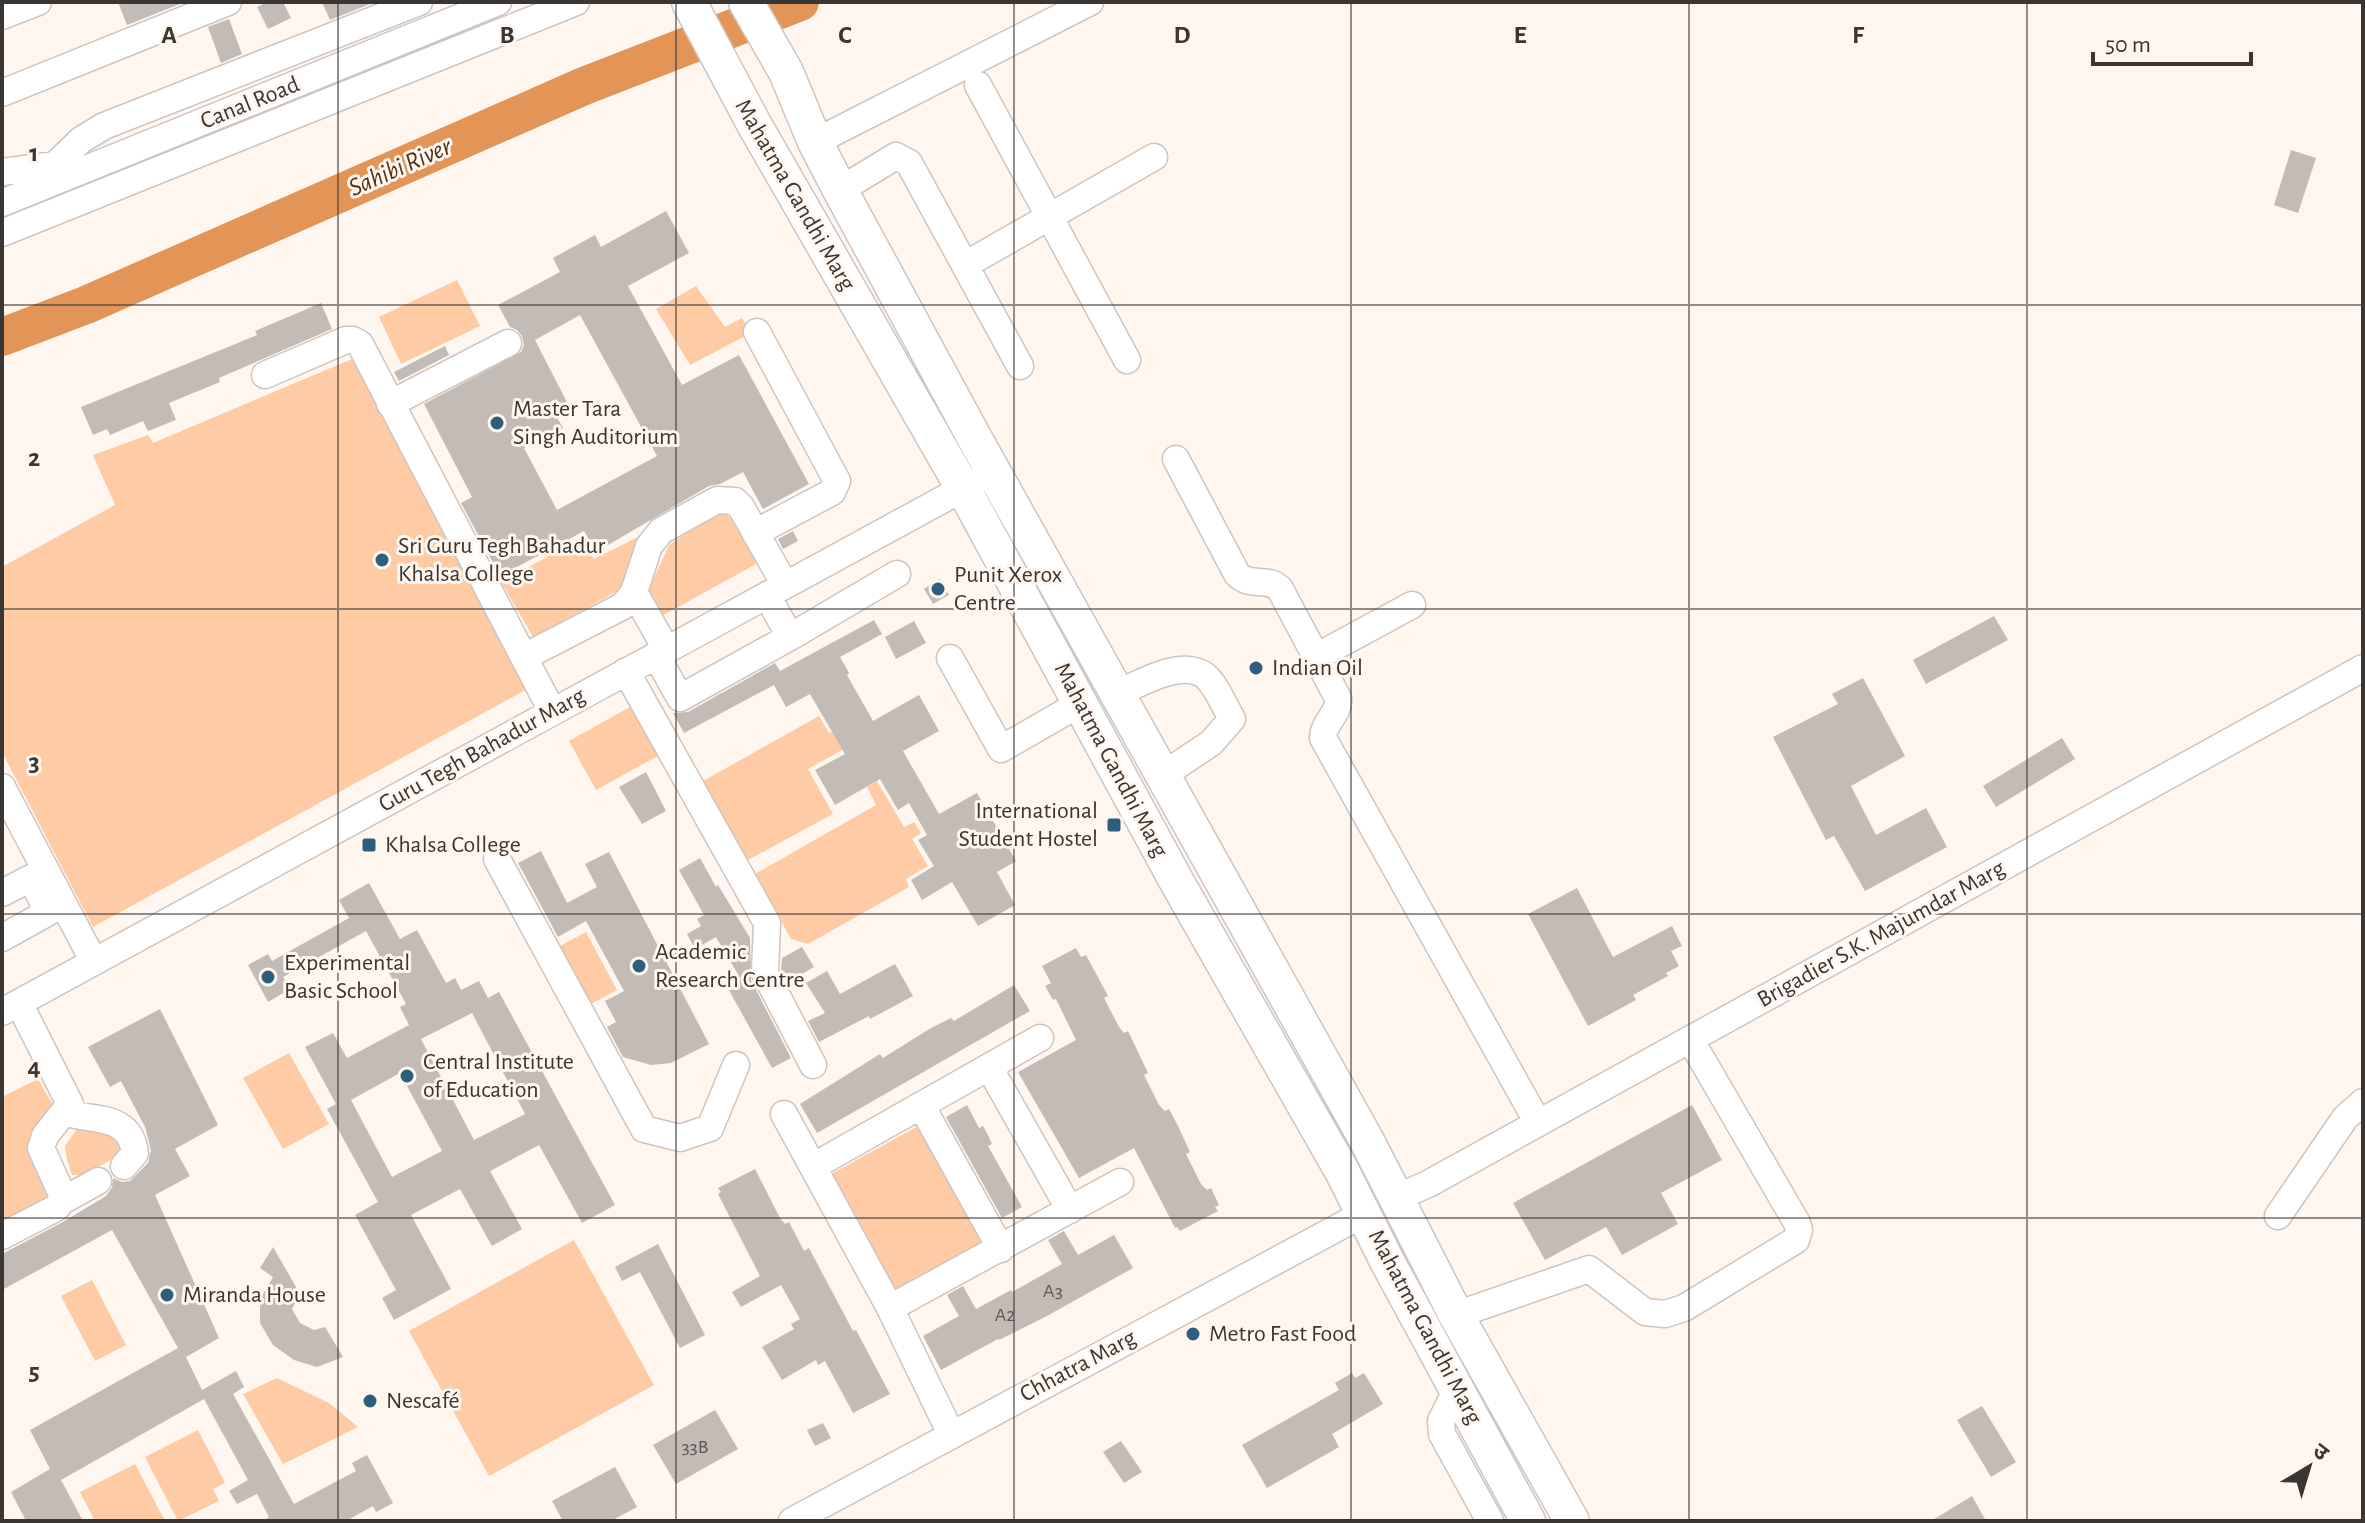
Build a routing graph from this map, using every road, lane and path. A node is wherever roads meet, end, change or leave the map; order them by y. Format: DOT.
graph roads {
  1 [pos="38,2"];
  2 [pos="228,2"];
  3 [pos="419,2"];
  4 [pos="498,2"];
  5 [pos="576,2"];
  6 [pos="689,2"];
  7 [pos="746,2"];
  8 [pos="1090,2"];
  9 [pos="2,16"];
  10 [pos="978,85"];
  11 [pos="792,86"];
  12 [pos="2,93"];
  13 [pos="749,114"];
  14 [pos="815,142"];
  15 [pos="1154,157"];
  16 [pos="2,172"];
  17 [pos="59,172"];
  18 [pos="840,190"];
  19 [pos="2,203"];
  20 [pos="1047,217"];
  21 [pos="2,233"];
  22 [pos="965,265"];
  23 [pos="757,332"];
  24 [pos="508,343"];
  25 [pos="1127,360"];
  26 [pos="1020,366"];
  27 [pos="265,375"];
  28 [pos="390,404"];
  29 [pos="1176,459"];
  30 [pos="995,471"];
  31 [pos="963,488"];
  32 [pos="755,533"];
  33 [pos="897,574"];
  34 [pos="776,590"];
  35 [pos="634,592"];
  36 [pos="1412,605"];
  37 [pos="790,637"];
  38 [pos="661,652"];
  39 [pos="524,657"];
  40 [pos="1316,657"];
  41 [pos="950,658"];
  42 [pos="2363,668"];
  43 [pos="626,671"];
  44 [pos="1117,693"];
  45 [pos="1081,703"];
  46 [pos="552,711"];
  47 [pos="1163,775"];
  48 [pos="2,787"];
  49 [pos="497,859"];
  50 [pos="2,893"];
  51 [pos="56,908"];
  52 [pos="2,938"];
  53 [pos="94,962"];
  54 [pos="10,1008"];
  55 [pos="1040,1038"];
  56 [pos="1690,1039"];
  57 [pos="736,1065"];
  58 [pos="813,1065"];
  59 [pos="989,1067"];
  60 [pos="2363,1102"];
  61 [pos="921,1105"];
  62 [pos="64,1112"];
  63 [pos="784,1114"];
  64 [pos="1538,1123"];
  65 [pos="124,1166"];
  66 [pos="814,1166"];
  67 [pos="98,1181"];
  68 [pos="1120,1182"];
  69 [pos="1398,1197"];
  70 [pos="62,1201"];
  71 [pos="1070,1210"];
  72 [pos="1365,1213"];
  73 [pos="2278,1216"];
  74 [pos="2,1236"];
  75 [pos="1001,1249"];
  76 [pos="890,1308"];
  77 [pos="1456,1315"];
  78 [pos="1457,1389"];
  79 [pos="951,1434"];
  80 [pos="792,1521"];
  81 [pos="1490,1521"];
  82 [pos="1528,1521"];
  83 [pos="1572,1521"];
  1 -- 9 [label="street"];
  2 -- 12 [label="street"];
  3 -- 17 [label="street"];
  4 -- 17 [label="street, Canal Road"];
  5 -- 21 [label="street"];
  6 -- 13 [label="main road, Mahatma Gandhi Marg"];
  7 -- 11 [label="main road, Mahatma Gandhi Marg"];
  8 -- 14 [label="street"];
  10 -- 20 [label="street"];
  11 -- 13 [label="main road"];
  11 -- 14 [label="main road, Mahatma Gandhi Marg"];
  13 -- 31 [label="main road, Mahatma Gandhi Marg"];
  14 -- 18 [label="main road, Mahatma Gandhi Marg"];
  15 -- 20 [label="street"];
  16 -- 17 [label="street"];
  17 -- 19 [label="street, Canal Road"];
  18 -- 22 [label="street"];
  18 -- 30 [label="main road, Mahatma Gandhi Marg"];
  20 -- 22 [label="street"];
  20 -- 25 [label="street"];
  22 -- 26 [label="street"];
  23 -- 32 [label="street"];
  24 -- 28 [label="street"];
  27 -- 28 [label="street"];
  28 -- 39 [label="street"];
  29 -- 40 [label="street"];
  30 -- 31 [label="street, Guru Tegh Bahadur Marg"];
  30 -- 44 [label="main road, Mahatma Gandhi Marg"];
  31 -- 34 [label="street, Guru Tegh Bahadur Marg"];
  31 -- 45 [label="main road, Mahatma Gandhi Marg"];
  32 -- 34 [label="street"];
  32 -- 35 [label="street"];
  33 -- 37 [label="street"];
  34 -- 37 [label="street"];
  34 -- 38 [label="street, Guru Tegh Bahadur Marg"];
  35 -- 38 [label="street"];
  35 -- 39 [label="street"];
  36 -- 40 [label="street"];
  37 -- 38 [label="street"];
  38 -- 43 [label="street, Guru Tegh Bahadur Marg"];
  39 -- 46 [label="street"];
  40 -- 64 [label="street"];
  41 -- 45 [label="street"];
  42 -- 56 [label="street, Brigadier S.K. Majumdar Marg"];
  43 -- 46 [label="street, Guru Tegh Bahadur Marg"];
  43 -- 58 [label="street"];
  44 -- 47 [label="main road, Mahatma Gandhi Marg"];
  44 -- 47 [label="street"];
  45 -- 72 [label="main road, Mahatma Gandhi Marg"];
  46 -- 53 [label="street, Guru Tegh Bahadur Marg"];
  47 -- 69 [label="main road, Mahatma Gandhi Marg"];
  48 -- 51 [label="street"];
  49 -- 57 [label="street"];
  50 -- 51 [label="street"];
  51 -- 52 [label="street"];
  51 -- 53 [label="street"];
  53 -- 54 [label="street, Guru Tegh Bahadur Marg"];
  54 -- 62 [label="street"];
  55 -- 59 [label="street"];
  56 -- 64 [label="street, Brigadier S.K. Majumdar Marg"];
  56 -- 77 [label="street"];
  59 -- 61 [label="street"];
  59 -- 71 [label="street"];
  60 -- 73 [label="street"];
  61 -- 66 [label="street"];
  61 -- 75 [label="street"];
  62 -- 65 [label="street"];
  62 -- 70 [label="street"];
  63 -- 66 [label="street"];
  64 -- 69 [label="street, Brigadier S.K. Majumdar Marg"];
  66 -- 76 [label="street"];
  67 -- 70 [label="street"];
  68 -- 71 [label="street"];
  69 -- 77 [label="main road, Mahatma Gandhi Marg"];
  70 -- 74 [label="street"];
  71 -- 75 [label="street"];
  72 -- 78 [label="main road, Mahatma Gandhi Marg"];
  72 -- 79 [label="street, Chhatra Marg"];
  75 -- 76 [label="street"];
  76 -- 79 [label="street"];
  77 -- 83 [label="main road, Mahatma Gandhi Marg"];
  78 -- 81 [label="street"];
  78 -- 82 [label="main road, Mahatma Gandhi Marg"];
  79 -- 80 [label="street, Chhatra Marg"];
}
